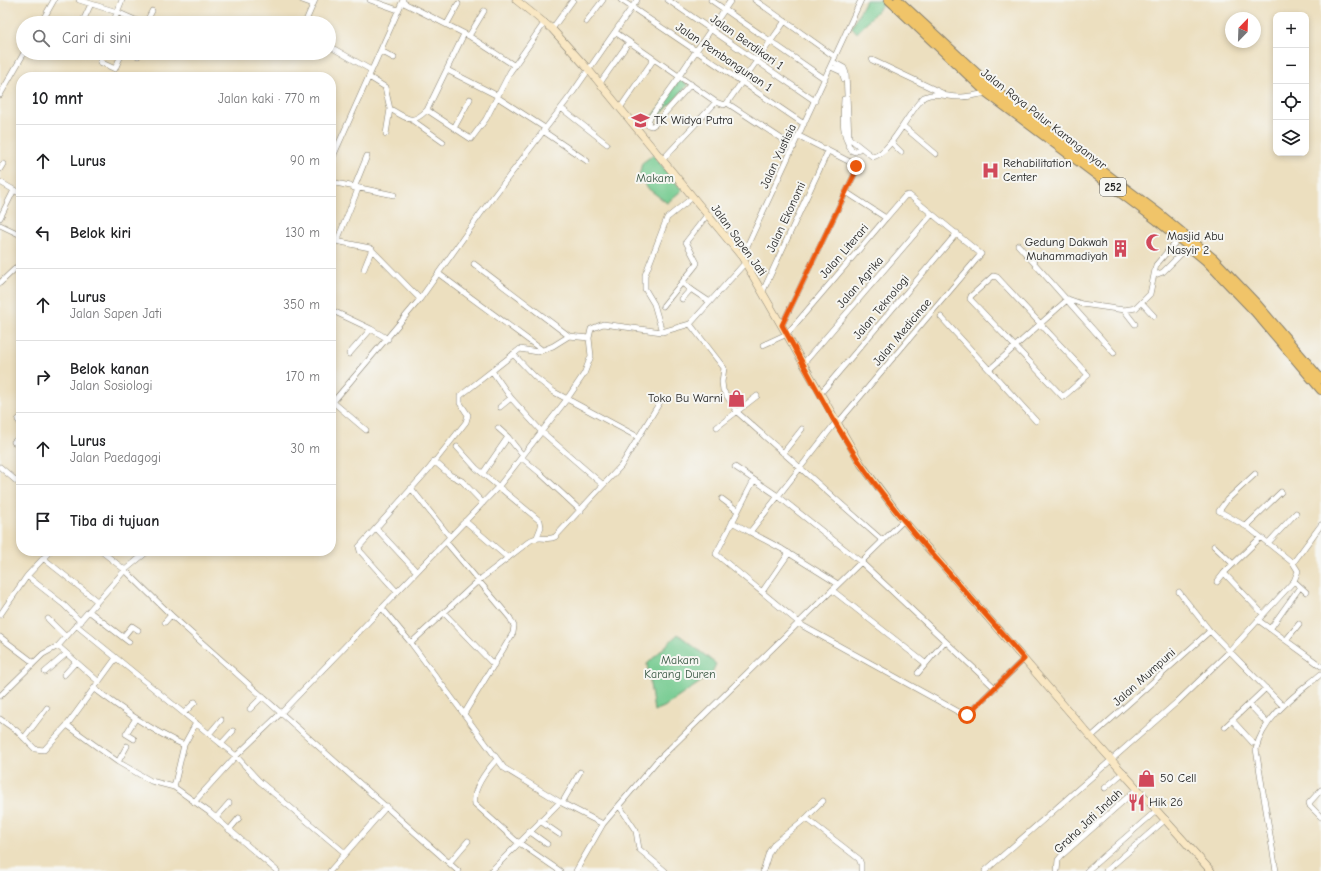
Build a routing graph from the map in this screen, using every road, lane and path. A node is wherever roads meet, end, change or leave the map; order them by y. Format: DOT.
graph roads {
  1 [pos="54,0"];
  2 [pos="81,0"];
  3 [pos="122,0"];
  4 [pos="302,0"];
  5 [pos="370,0"];
  6 [pos="516,0"];
  7 [pos="574,0"];
  8 [pos="603,0"];
  9 [pos="621,0"];
  10 [pos="637,0"];
  11 [pos="668,0"];
  12 [pos="711,0"];
  13 [pos="731,0"];
  14 [pos="755,0"];
  15 [pos="861,0"];
  16 [pos="889,0"];
  17 [pos="898,0"];
  18 [pos="402,1"];
  19 [pos="314,2"];
  20 [pos="91,4"];
  21 [pos="458,4"];
  22 [pos="632,7"];
  23 [pos="398,10"];
  24 [pos="725,10"];
  25 [pos="152,11"];
  26 [pos="484,11"];
  27 [pos="117,12"];
  28 [pos="45,16"];
  29 [pos="85,16"];
  30 [pos="116,16"];
  31 [pos="126,16"];
  32 [pos="150,16"];
  33 [pos="308,16"];
  34 [pos="785,21"];
  35 [pos="545,22"];
  36 [pos="586,22"];
  37 [pos="447,24"];
  38 [pos="552,29"];
  39 [pos="711,30"];
  40 [pos="615,32"];
  41 [pos="466,35"];
  42 [pos="770,41"];
  43 [pos="629,42"];
  44 [pos="336,50"];
  45 [pos="696,50"];
  46 [pos="381,51"];
  47 [pos="394,58"];
  48 [pos="654,59"];
  49 [pos="20,60"];
  50 [pos="100,60"];
  51 [pos="119,60"];
  52 [pos="872,60"];
  53 [pos="756,61"];
  54 [pos="833,63"];
  55 [pos="515,66"];
  56 [pos="588,69"];
  57 [pos="371,70"];
  58 [pos="447,70"];
  59 [pos="679,76"];
  60 [pos="369,77"];
  61 [pos="825,79"];
  62 [pos="742,81"];
  63 [pos="600,84"];
  64 [pos="691,84"];
  65 [pos="987,93"];
  66 [pos="0,95"];
  67 [pos="948,96"];
  68 [pos="498,97"];
  69 [pos="470,99"];
  70 [pos="716,102"];
  71 [pos="815,102"];
  72 [pos="727,103"];
  73 [pos="561,108"];
  74 [pos="620,108"];
  75 [pos="390,109"];
  76 [pos="427,110"];
  77 [pos="412,120"];
  78 [pos="804,124"];
  79 [pos="903,126"];
  80 [pos="454,128"];
  81 [pos="544,130"];
  82 [pos="386,134"];
  83 [pos="799,136"];
  84 [pos="443,142"];
  85 [pos="891,142"];
  86 [pos="607,144"];
  87 [pos="794,147"];
  88 [pos="336,149"];
  89 [pos="828,151"];
  90 [pos="901,152"];
  91 [pos="936,154"];
  92 [pos="366,156"];
  93 [pos="663,159"];
  94 [pos="587,162"];
  95 [pos="3,164"];
  96 [pos="0,169"];
  97 [pos="0,182"];
  98 [pos="336,183"];
  99 [pos="356,188"];
  100 [pos="14,190"];
  101 [pos="846,192"];
  102 [pos="394,195"];
  103 [pos="693,197"];
  104 [pos="932,214"];
  105 [pos="707,215"];
  106 [pos="0,218"];
  107 [pos="886,218"];
  108 [pos="0,225"];
  109 [pos="16,233"];
  110 [pos="957,233"];
  111 [pos="1179,238"];
  112 [pos="338,241"];
  113 [pos="1018,245"];
  114 [pos="1189,246"];
  115 [pos="372,249"];
  116 [pos="743,260"];
  117 [pos="474,264"];
  118 [pos="16,268"];
  119 [pos="364,269"];
  120 [pos="438,274"];
  121 [pos="1155,275"];
  122 [pos="0,283"];
  123 [pos="683,284"];
  124 [pos="691,289"];
  125 [pos="763,292"];
  126 [pos="420,299"];
  127 [pos="1068,299"];
  128 [pos="682,300"];
  129 [pos="710,302"];
  130 [pos="1142,303"];
  131 [pos="663,306"];
  132 [pos="1124,310"];
  133 [pos="336,312"];
  134 [pos="1154,316"];
  135 [pos="941,317"];
  136 [pos="690,324"];
  137 [pos="1040,324"];
  138 [pos="1135,324"];
  139 [pos="782,325"];
  140 [pos="371,329"];
  141 [pos="662,332"];
  142 [pos="787,334"];
  143 [pos="569,336"];
  144 [pos="589,338"];
  145 [pos="388,339"];
  146 [pos="763,345"];
  147 [pos="1015,347"];
  148 [pos="542,350"];
  149 [pos="1114,353"];
  150 [pos="349,354"];
  151 [pos="513,354"];
  152 [pos="803,364"];
  153 [pos="990,370"];
  154 [pos="492,371"];
  155 [pos="1321,379"];
  156 [pos="1321,390"];
  157 [pos="820,394"];
  158 [pos="757,396"];
  159 [pos="336,398"];
  160 [pos="511,398"];
  161 [pos="567,399"];
  162 [pos="660,402"];
  163 [pos="336,405"];
  164 [pos="500,407"];
  165 [pos="737,412"];
  166 [pos="1036,421"];
  167 [pos="837,423"];
  168 [pos="717,427"];
  169 [pos="498,428"];
  170 [pos="802,429"];
  171 [pos="366,430"];
  172 [pos="541,431"];
  173 [pos="508,437"];
  174 [pos="638,437"];
  175 [pos="457,447"];
  176 [pos="783,453"];
  177 [pos="522,457"];
  178 [pos="434,461"];
  179 [pos="0,467"];
  180 [pos="735,467"];
  181 [pos="800,468"];
  182 [pos="483,473"];
  183 [pos="1255,474"];
  184 [pos="754,480"];
  185 [pos="16,481"];
  186 [pos="602,484"];
  187 [pos="499,486"];
  188 [pos="411,488"];
  189 [pos="1281,492"];
  190 [pos="778,496"];
  191 [pos="722,499"];
  192 [pos="483,503"];
  193 [pos="581,511"];
  194 [pos="738,511"];
  195 [pos="1296,513"];
  196 [pos="904,520"];
  197 [pos="465,521"];
  198 [pos="732,522"];
  199 [pos="1321,525"];
  200 [pos="1246,526"];
  201 [pos="376,528"];
  202 [pos="750,532"];
  203 [pos="450,537"];
  204 [pos="537,537"];
  205 [pos="1260,538"];
  206 [pos="883,541"];
  207 [pos="446,542"];
  208 [pos="1268,543"];
  209 [pos="1214,546"];
  210 [pos="789,553"];
  211 [pos="107,556"];
  212 [pos="142,556"];
  213 [pos="44,558"];
  214 [pos="508,558"];
  215 [pos="861,562"];
  216 [pos="1293,563"];
  217 [pos="1233,564"];
  218 [pos="125,570"];
  219 [pos="416,571"];
  220 [pos="1224,573"];
  221 [pos="27,576"];
  222 [pos="478,581"];
  223 [pos="1294,581"];
  224 [pos="1217,582"];
  225 [pos="838,584"];
  226 [pos="1300,587"];
  227 [pos="832,590"];
  228 [pos="397,592"];
  229 [pos="762,592"];
  230 [pos="1179,592"];
  231 [pos="1306,592"];
  232 [pos="97,601"];
  233 [pos="382,608"];
  234 [pos="90,612"];
  235 [pos="444,613"];
  236 [pos="1263,614"];
  237 [pos="0,615"];
  238 [pos="171,615"];
  239 [pos="48,619"];
  240 [pos="1258,620"];
  241 [pos="81,622"];
  242 [pos="165,622"];
  243 [pos="799,623"];
  244 [pos="1299,624"];
  245 [pos="76,625"];
  246 [pos="1270,629"];
  247 [pos="138,630"];
  248 [pos="1210,631"];
  249 [pos="66,637"];
  250 [pos="123,637"];
  251 [pos="0,638"];
  252 [pos="1286,640"];
  253 [pos="945,641"];
  254 [pos="129,642"];
  255 [pos="411,643"];
  256 [pos="58,646"];
  257 [pos="1229,652"];
  258 [pos="66,654"];
  259 [pos="116,658"];
  260 [pos="1024,659"];
  261 [pos="33,662"];
  262 [pos="75,663"];
  263 [pos="925,663"];
  264 [pos="494,665"];
  265 [pos="1321,666"];
  266 [pos="45,672"];
  267 [pos="918,673"];
  268 [pos="1321,674"];
  269 [pos="64,675"];
  270 [pos="99,682"];
  271 [pos="995,688"];
  272 [pos="1266,688"];
  273 [pos="94,689"];
  274 [pos="0,696"];
  275 [pos="263,696"];
  276 [pos="195,702"];
  277 [pos="1249,704"];
  278 [pos="1283,706"];
  279 [pos="47,708"];
  280 [pos="250,709"];
  281 [pos="184,713"];
  282 [pos="281,713"];
  283 [pos="464,714"];
  284 [pos="0,718"];
  285 [pos="136,718"];
  286 [pos="221,720"];
  287 [pos="1232,720"];
  288 [pos="1265,721"];
  289 [pos="196,723"];
  290 [pos="67,725"];
  291 [pos="1225,727"];
  292 [pos="233,731"];
  293 [pos="210,734"];
  294 [pos="1092,737"];
  295 [pos="24,738"];
  296 [pos="134,739"];
  297 [pos="1253,743"];
  298 [pos="221,744"];
  299 [pos="184,745"];
  300 [pos="126,746"];
  301 [pos="236,756"];
  302 [pos="1112,759"];
  303 [pos="497,760"];
  304 [pos="118,762"];
  305 [pos="580,772"];
  306 [pos="1124,772"];
  307 [pos="174,787"];
  308 [pos="1105,788"];
  309 [pos="1138,788"];
  310 [pos="1321,790"];
  311 [pos="823,801"];
  312 [pos="194,802"];
  313 [pos="561,802"];
  314 [pos="229,803"];
  315 [pos="387,806"];
  316 [pos="620,807"];
  317 [pos="1157,810"];
  318 [pos="1321,817"];
  319 [pos="216,818"];
  320 [pos="239,818"];
  321 [pos="806,818"];
  322 [pos="1166,819"];
  323 [pos="540,821"];
  324 [pos="603,824"];
  325 [pos="229,830"];
  326 [pos="529,831"];
  327 [pos="559,834"];
  328 [pos="468,842"];
  329 [pos="518,842"];
  330 [pos="547,844"];
  331 [pos="345,853"];
  332 [pos="449,863"];
  333 [pos="765,870"];
  334 [pos="277,871"];
  335 [pos="330,871"];
  336 [pos="458,871"];
  337 [pos="490,871"];
  338 [pos="560,871"];
  339 [pos="576,871"];
  340 [pos="665,871"];
  341 [pos="861,871"];
  342 [pos="985,871"];
  343 [pos="1058,871"];
  344 [pos="1087,871"];
  345 [pos="1106,871"];
  346 [pos="1211,871"];
  347 [pos="1276,871"];
  1 -- 28 [label="street"];
  2 -- 20 [label="street"];
  3 -- 27 [label="street"];
  4 -- 19 [label="street"];
  5 -- 23 [label="street"];
  6 -- 35 [label="street, Jalan Sapen Jati"];
  7 -- 38 [label="street"];
  8 -- 36 [label="street"];
  9 -- 22 [label="street, Jalan Pembangunan 1"];
  10 -- 22 [label="street"];
  11 -- 39 [label="street, Jalan Berdikari 1"];
  12 -- 24 [label="street"];
  13 -- 24 [label="street"];
  14 -- 34 [label="street"];
  15 -- 54 [label="street, Jalan Yustisia"];
  16 -- 65 [label="main road, Jalan Raya Palur Karanganyar / 252"];
  17 -- 155 [label="main road, Jalan Raya Palur Karanganyar / 252"];
  18 -- 23 [label="street"];
  18 -- 37 [label="street"];
  19 -- 33 [label="street"];
  20 -- 27 [label="street"];
  20 -- 29 [label="street"];
  21 -- 37 [label="street"];
  22 -- 40 [label="street"];
  22 -- 45 [label="street, Jalan Pembangunan 1"];
  23 -- 46 [label="street"];
  24 -- 39 [label="street"];
  24 -- 42 [label="street"];
  25 -- 32 [label="street"];
  26 -- 41 [label="street"];
  27 -- 30 [label="street"];
  27 -- 31 [label="street"];
  34 -- 42 [label="street"];
  34 -- 54 [label="street"];
  35 -- 38 [label="street, Jalan Sapen Jati"];
  35 -- 55 [label="street"];
  37 -- 41 [label="street"];
  38 -- 56 [label="street, Jalan Sapen Jati"];
  39 -- 45 [label="street"];
  39 -- 53 [label="street, Jalan Berdikari 1"];
  40 -- 43 [label="street"];
  40 -- 56 [label="street"];
  41 -- 55 [label="street"];
  41 -- 58 [label="street"];
  42 -- 53 [label="street"];
  42 -- 61 [label="street"];
  43 -- 48 [label="street"];
  43 -- 63 [label="street"];
  44 -- 57 [label="street"];
  45 -- 59 [label="street"];
  45 -- 62 [label="street, Jalan Pembangunan 1"];
  46 -- 47 [label="street"];
  46 -- 57 [label="street"];
  48 -- 59 [label="street"];
  48 -- 74 [label="street"];
  49 -- 66 [label="street"];
  50 -- 51 [label="street"];
  52 -- 67 [label="street"];
  53 -- 62 [label="street"];
  53 -- 71 [label="street, Jalan Berdikari 1"];
  54 -- 61 [label="street, Jalan Yustisia"];
  54 -- 85 [label="street"];
  55 -- 68 [label="street"];
  56 -- 63 [label="street, Jalan Sapen Jati"];
  56 -- 73 [label="street"];
  57 -- 60 [label="street"];
  58 -- 68 [label="street"];
  58 -- 76 [label="street"];
  59 -- 64 [label="street"];
  59 -- 64 [label="street"];
  60 -- 75 [label="street"];
  60 -- 88 [label="street"];
  61 -- 71 [label="street, Jalan Yustisia"];
  62 -- 72 [label="street"];
  62 -- 78 [label="street, Jalan Pembangunan 1"];
  63 -- 74 [label="street, Jalan Sapen Jati"];
  64 -- 70 [label="street"];
  65 -- 67 [label="street"];
  65 -- 111 [label="main road, Jalan Raya Palur Karanganyar / 252"];
  67 -- 79 [label="street"];
  68 -- 80 [label="street"];
  68 -- 81 [label="street"];
  69 -- 80 [label="street"];
  70 -- 72 [label="street"];
  70 -- 93 [label="street"];
  71 -- 78 [label="street, Jalan Yustisia"];
  72 -- 87 [label="street"];
  73 -- 81 [label="street"];
  73 -- 86 [label="street"];
  74 -- 93 [label="street, Jalan Sapen Jati"];
  75 -- 77 [label="street"];
  75 -- 82 [label="street"];
  76 -- 77 [label="street"];
  76 -- 80 [label="street"];
  77 -- 84 [label="street"];
  78 -- 83 [label="street, Jalan Yustisia"];
  79 -- 85 [label="street"];
  79 -- 91 [label="street"];
  81 -- 94 [label="street"];
  81 -- 120 [label="street"];
  83 -- 87 [label="street, Jalan Yustisia"];
  83 -- 89 [label="street"];
  85 -- 90 [label="street"];
  87 -- 116 [label="street, Jalan Yustisia"];
  89 -- 101 [label="street"];
  89 -- 125 [label="street, Jalan Ekonomi"];
  92 -- 99 [label="street"];
  93 -- 103 [label="street, Jalan Sapen Jati"];
  95 -- 96 [label="street"];
  97 -- 100 [label="street"];
  98 -- 99 [label="street"];
  99 -- 102 [label="street"];
  99 -- 112 [label="street"];
  100 -- 106 [label="street"];
  101 -- 107 [label="street"];
  101 -- 139 [label="street"];
  103 -- 105 [label="street, Jalan Sapen Jati"];
  103 -- 141 [label="street"];
  104 -- 107 [label="street, Jalan Literari"];
  104 -- 110 [label="street"];
  104 -- 152 [label="street, Jalan Agrika"];
  105 -- 116 [label="street, Jalan Sapen Jati"];
  105 -- 123 [label="street"];
  107 -- 142 [label="street, Jalan Literari"];
  108 -- 109 [label="street"];
  110 -- 157 [label="street, Jalan Teknologi"];
  110 -- 167 [label="street, Jalan Medicinae"];
  111 -- 114 [label="main road, Jalan Raya Palur Karanganyar / 252"];
  111 -- 121 [label="street"];
  112 -- 115 [label="street"];
  113 -- 127 [label="street"];
  114 -- 121 [label="street"];
  114 -- 156 [label="main road, Jalan Raya Palur Karanganyar / 252"];
  115 -- 119 [label="street"];
  115 -- 126 [label="street"];
  116 -- 125 [label="street, Jalan Sapen Jati"];
  116 -- 129 [label="street, Jalan Yustisia"];
  117 -- 143 [label="street"];
  118 -- 122 [label="street"];
  120 -- 126 [label="street"];
  120 -- 148 [label="street"];
  121 -- 130 [label="street"];
  123 -- 124 [label="street"];
  123 -- 131 [label="street"];
  124 -- 128 [label="street"];
  124 -- 129 [label="street"];
  125 -- 139 [label="street, Jalan Sapen Jati"];
  126 -- 145 [label="street"];
  127 -- 132 [label="street"];
  127 -- 137 [label="street"];
  127 -- 149 [label="street"];
  129 -- 136 [label="street, Jalan Yustisia"];
  130 -- 132 [label="street"];
  130 -- 134 [label="street"];
  132 -- 138 [label="street"];
  133 -- 140 [label="street"];
  135 -- 153 [label="street"];
  136 -- 141 [label="street"];
  136 -- 165 [label="street"];
  137 -- 147 [label="street"];
  137 -- 147 [label="street"];
  137 -- 147 [label="street"];
  139 -- 142 [label="street, Jalan Sapen Jati"];
  140 -- 145 [label="street"];
  140 -- 150 [label="street"];
  141 -- 144 [label="street"];
  142 -- 146 [label="street"];
  142 -- 152 [label="street, Jalan Sapen Jati"];
  143 -- 144 [label="street"];
  143 -- 148 [label="street"];
  144 -- 161 [label="street"];
  145 -- 159 [label="street"];
  147 -- 153 [label="street"];
  148 -- 151 [label="street"];
  151 -- 154 [label="street"];
  151 -- 161 [label="street"];
  152 -- 157 [label="street, Jalan Sapen Jati"];
  153 -- 166 [label="street"];
  154 -- 160 [label="street"];
  154 -- 178 [label="street"];
  157 -- 167 [label="street, Jalan Sapen Jati"];
  158 -- 165 [label="street"];
  160 -- 164 [label="street"];
  160 -- 172 [label="street"];
  161 -- 172 [label="street"];
  161 -- 174 [label="street"];
  162 -- 174 [label="street"];
  163 -- 171 [label="street"];
  165 -- 168 [label="street"];
  165 -- 176 [label="street"];
  167 -- 181 [label="street, Jalan Medicinae"];
  167 -- 196 [label="street, Jalan Sapen Jati"];
  169 -- 173 [label="street"];
  170 -- 176 [label="street"];
  172 -- 177 [label="street"];
  172 -- 186 [label="street"];
  173 -- 177 [label="street"];
  173 -- 182 [label="street"];
  174 -- 186 [label="street"];
  175 -- 182 [label="street"];
  176 -- 181 [label="street"];
  177 -- 187 [label="street"];
  177 -- 193 [label="street"];
  178 -- 188 [label="street"];
  178 -- 192 [label="street"];
  179 -- 185 [label="street"];
  180 -- 184 [label="street"];
  181 -- 190 [label="street, Jalan Medicinae"];
  181 -- 206 [label="street"];
  182 -- 187 [label="street"];
  183 -- 200 [label="street"];
  184 -- 190 [label="street"];
  184 -- 194 [label="street"];
  186 -- 193 [label="street"];
  187 -- 192 [label="street"];
  187 -- 204 [label="street"];
  188 -- 201 [label="street"];
  188 -- 203 [label="street"];
  189 -- 200 [label="street"];
  190 -- 202 [label="street, Jalan Medicinae"];
  190 -- 215 [label="street"];
  191 -- 194 [label="street"];
  192 -- 197 [label="street"];
  193 -- 204 [label="street"];
  194 -- 198 [label="street"];
  195 -- 208 [label="street"];
  196 -- 206 [label="street"];
  196 -- 260 [label="street, Jalan Sapen Jati"];
  197 -- 203 [label="street"];
  197 -- 214 [label="street"];
  198 -- 202 [label="street"];
  198 -- 229 [label="street"];
  199 -- 216 [label="street"];
  200 -- 205 [label="street"];
  201 -- 219 [label="street"];
  201 -- 228 [label="street"];
  202 -- 210 [label="street"];
  203 -- 207 [label="street"];
  204 -- 214 [label="street"];
  205 -- 208 [label="street"];
  205 -- 217 [label="street"];
  206 -- 215 [label="street"];
  207 -- 219 [label="street"];
  207 -- 222 [label="street"];
  208 -- 216 [label="street"];
  209 -- 217 [label="street"];
  210 -- 225 [label="street"];
  210 -- 229 [label="street"];
  211 -- 218 [label="street"];
  212 -- 218 [label="street"];
  213 -- 221 [label="street"];
  213 -- 232 [label="street"];
  214 -- 222 [label="street"];
  215 -- 225 [label="street"];
  215 -- 253 [label="street"];
  216 -- 223 [label="street"];
  217 -- 220 [label="street"];
  218 -- 232 [label="street"];
  218 -- 238 [label="street"];
  219 -- 228 [label="street"];
  220 -- 224 [label="street"];
  220 -- 236 [label="street"];
  221 -- 237 [label="street"];
  221 -- 241 [label="street"];
  222 -- 235 [label="street"];
  222 -- 264 [label="street"];
  223 -- 226 [label="street"];
  223 -- 236 [label="street"];
  225 -- 227 [label="street"];
  226 -- 231 [label="street"];
  226 -- 246 [label="street"];
  227 -- 243 [label="street"];
  227 -- 263 [label="street"];
  228 -- 233 [label="street"];
  229 -- 243 [label="street"];
  230 -- 248 [label="street"];
  232 -- 234 [label="street"];
  233 -- 255 [label="street"];
  233 -- 282 [label="street"];
  234 -- 241 [label="street"];
  234 -- 250 [label="street"];
  235 -- 255 [label="street"];
  235 -- 264 [label="street"];
  236 -- 240 [label="street"];
  238 -- 242 [label="street"];
  238 -- 275 [label="street"];
  239 -- 249 [label="street"];
  240 -- 246 [label="street"];
  240 -- 257 [label="street"];
  241 -- 245 [label="street"];
  243 -- 271 [label="street"];
  243 -- 316 [label="street"];
  244 -- 252 [label="street"];
  245 -- 249 [label="street"];
  245 -- 259 [label="street"];
  246 -- 252 [label="street"];
  247 -- 250 [label="street"];
  248 -- 257 [label="street"];
  248 -- 294 [label="street, Jalan Mumpuni"];
  249 -- 256 [label="street"];
  250 -- 254 [label="street"];
  251 -- 261 [label="street"];
  252 -- 265 [label="street"];
  253 -- 263 [label="street"];
  253 -- 271 [label="street"];
  255 -- 283 [label="street"];
  256 -- 258 [label="street"];
  256 -- 261 [label="street"];
  257 -- 272 [label="street"];
  257 -- 302 [label="street"];
  258 -- 262 [label="street"];
  258 -- 266 [label="street"];
  259 -- 270 [label="street"];
  259 -- 281 [label="street"];
  260 -- 271 [label="street"];
  260 -- 294 [label="street, Jalan Sapen Jati"];
  261 -- 274 [label="street"];
  262 -- 269 [label="street"];
  262 -- 270 [label="street"];
  263 -- 267 [label="street"];
  264 -- 283 [label="street"];
  268 -- 278 [label="street"];
  270 -- 273 [label="street"];
  272 -- 277 [label="street"];
  272 -- 278 [label="street"];
  273 -- 285 [label="street"];
  273 -- 290 [label="street"];
  275 -- 280 [label="street"];
  275 -- 282 [label="street"];
  276 -- 281 [label="street"];
  277 -- 287 [label="street"];
  277 -- 288 [label="street"];
  278 -- 347 [label="street"];
  279 -- 295 [label="street"];
  281 -- 289 [label="street"];
  282 -- 301 [label="street"];
  282 -- 315 [label="street"];
  283 -- 303 [label="street"];
  284 -- 295 [label="street"];
  285 -- 296 [label="street"];
  285 -- 299 [label="street"];
  286 -- 293 [label="street"];
  287 -- 291 [label="street"];
  287 -- 297 [label="street"];
  289 -- 293 [label="street"];
  289 -- 299 [label="street"];
  290 -- 295 [label="street"];
  290 -- 304 [label="street"];
  292 -- 298 [label="street"];
  293 -- 298 [label="street"];
  294 -- 302 [label="street, Jalan Sapen Jati"];
  298 -- 301 [label="street"];
  299 -- 307 [label="street"];
  300 -- 304 [label="street"];
  301 -- 312 [label="street"];
  301 -- 331 [label="street"];
  302 -- 306 [label="street, Jalan Sapen Jati"];
  302 -- 342 [label="street"];
  303 -- 313 [label="street"];
  303 -- 329 [label="street"];
  304 -- 307 [label="street"];
  305 -- 313 [label="street"];
  306 -- 308 [label="street"];
  306 -- 309 [label="street, Jalan Sapen Jati"];
  307 -- 312 [label="street"];
  309 -- 317 [label="street, Jalan Sapen Jati"];
  309 -- 343 [label="street, Graha Jati Indah"];
  310 -- 318 [label="street"];
  311 -- 321 [label="street"];
  312 -- 319 [label="street"];
  313 -- 323 [label="street"];
  313 -- 324 [label="street"];
  314 -- 319 [label="street"];
  315 -- 331 [label="street"];
  315 -- 332 [label="street"];
  316 -- 324 [label="street"];
  316 -- 340 [label="street"];
  317 -- 322 [label="street, Jalan Sapen Jati"];
  317 -- 344 [label="street"];
  319 -- 325 [label="street"];
  320 -- 325 [label="street"];
  321 -- 333 [label="street"];
  321 -- 341 [label="street"];
  322 -- 345 [label="street"];
  322 -- 346 [label="street, Jalan Sapen Jati"];
  323 -- 326 [label="street"];
  323 -- 327 [label="street"];
  324 -- 339 [label="street"];
  325 -- 334 [label="street"];
  326 -- 329 [label="street"];
  326 -- 330 [label="street"];
  328 -- 332 [label="street"];
  329 -- 337 [label="street"];
  329 -- 338 [label="street"];
  331 -- 335 [label="street"];
  332 -- 336 [label="street"];
}
